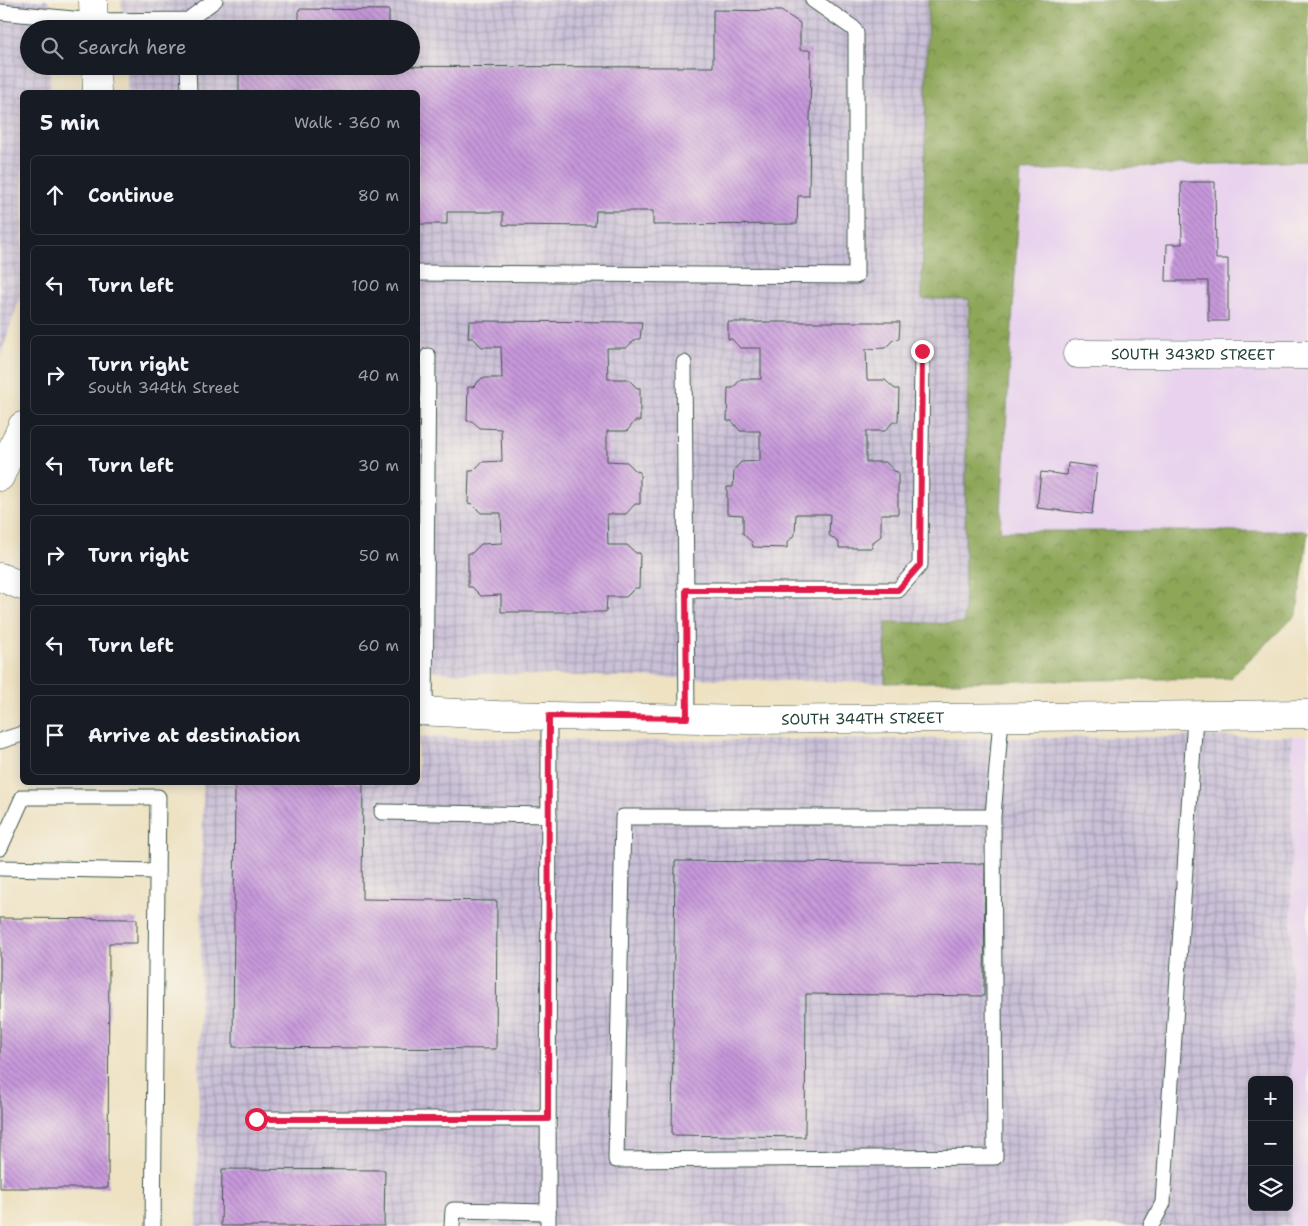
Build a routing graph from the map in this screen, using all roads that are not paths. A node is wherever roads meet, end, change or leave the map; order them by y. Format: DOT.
graph roads {
  1 [pos="215,0"];
  2 [pos="813,0"];
  3 [pos="0,12"];
  4 [pos="93,17"];
  5 [pos="129,20"];
  6 [pos="193,20"];
  7 [pos="96,75"];
  8 [pos="188,75"];
  9 [pos="97,90"];
  10 [pos="188,90"];
  11 [pos="420,273"];
  12 [pos="922,351"];
  13 [pos="1077,354"];
  14 [pos="1308,355"];
  15 [pos="428,356"];
  16 [pos="684,363"];
  17 [pos="20,431"];
  18 [pos="0,477"];
  19 [pos="0,576"];
  20 [pos="20,585"];
  21 [pos="686,590"];
  22 [pos="422,603"];
  23 [pos="421,711"];
  24 [pos="1308,714"];
  25 [pos="549,716"];
  26 [pos="1195,717"];
  27 [pos="687,718"];
  28 [pos="1001,718"];
  29 [pos="20,735"];
  30 [pos="0,741"];
  31 [pos="382,812"];
  32 [pos="549,815"];
  33 [pos="993,817"];
  34 [pos="0,848"];
  35 [pos="0,868"];
  36 [pos="157,871"];
  37 [pos="256,1119"];
  38 [pos="548,1119"];
  39 [pos="548,1219"];
  40 [pos="153,1226"];
  41 [pos="452,1226"];
  42 [pos="1151,1226"];
  1 -- 6 [label="lane"];
  2 -- 11 [label="lane"];
  3 -- 4 [label="lane"];
  4 -- 5 [label="lane"];
  7 -- 9 [label="street"];
  8 -- 10 [label="lane"];
  12 -- 21 [label="lane"];
  13 -- 14 [label="street, SOUTH 343RD STREET"];
  15 -- 22 [label="lane"];
  16 -- 21 [label="lane"];
  17 -- 18 [label="street"];
  19 -- 20 [label="street"];
  21 -- 27 [label="lane"];
  22 -- 23 [label="lane"];
  23 -- 25 [label="street, SOUTH 344TH STREET"];
  24 -- 26 [label="street, SOUTH 344TH STREET"];
  25 -- 27 [label="street, SOUTH 344TH STREET"];
  25 -- 32 [label="lane"];
  26 -- 28 [label="street, SOUTH 344TH STREET"];
  26 -- 42 [label="lane"];
  27 -- 28 [label="street, SOUTH 344TH STREET"];
  28 -- 33 [label="lane"];
  29 -- 30 [label="lane"];
  31 -- 32 [label="lane"];
  32 -- 38 [label="lane"];
  33 -- 33 [label="lane"];
  34 -- 36 [label="lane"];
  35 -- 36 [label="lane"];
  36 -- 40 [label="lane"];
  37 -- 38 [label="lane"];
  38 -- 39 [label="lane"];
  39 -- 41 [label="lane"];
}
